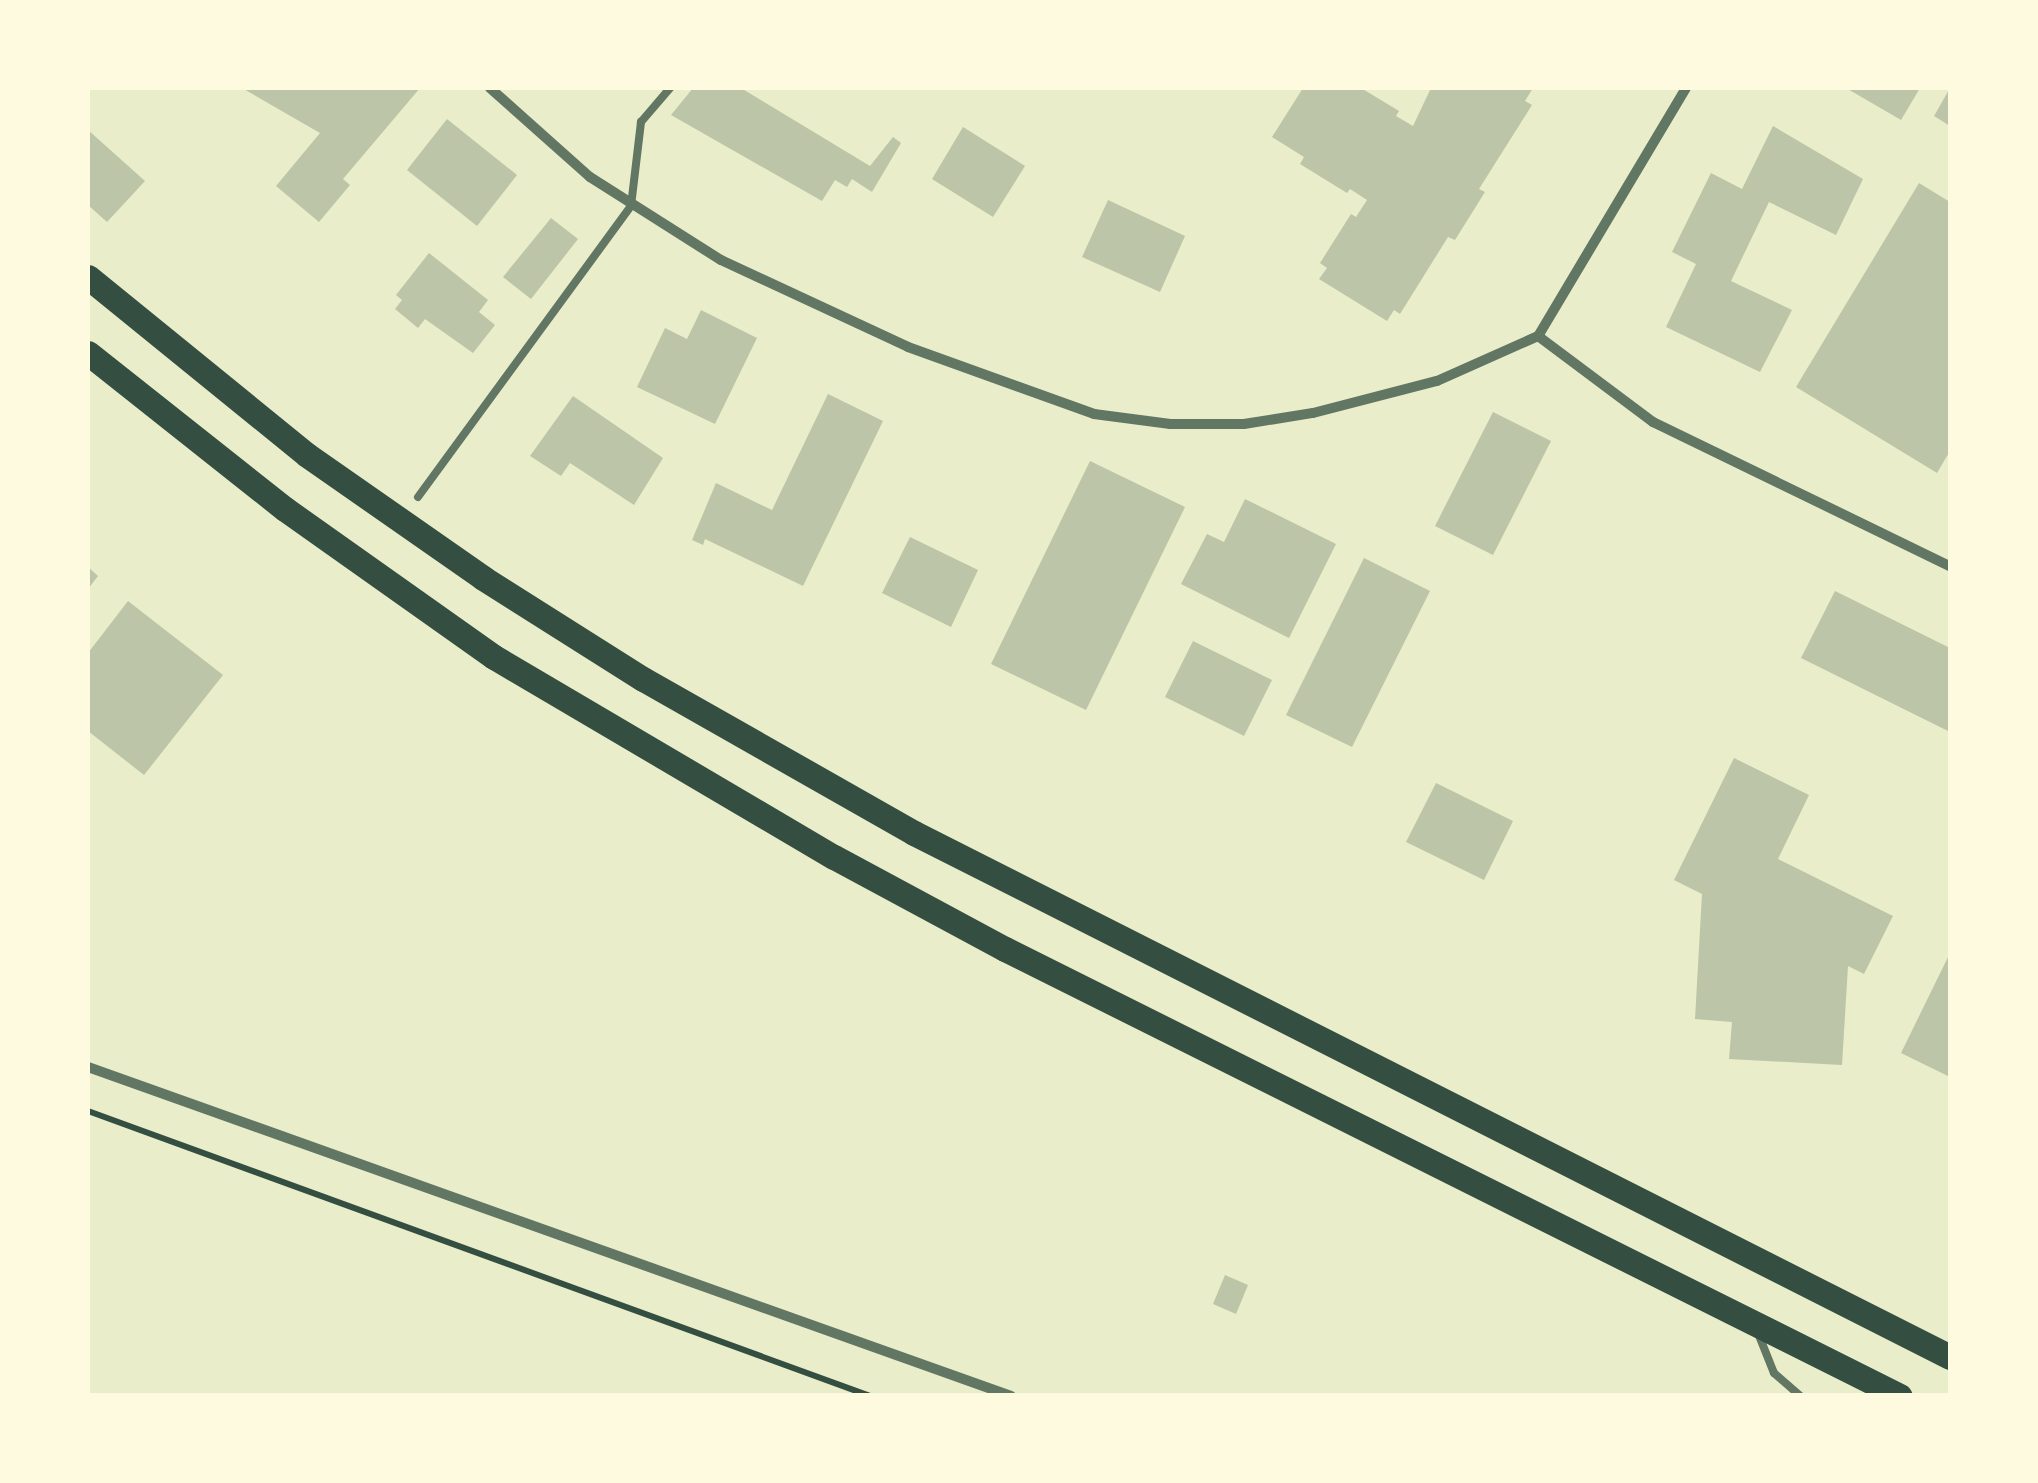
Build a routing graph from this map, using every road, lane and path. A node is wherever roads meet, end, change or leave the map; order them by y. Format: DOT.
graph roads {
  1 [pos="490,88"];
  2 [pos="670,88"];
  3 [pos="1686,88"];
  4 [pos="631,206"];
  5 [pos="88,278"];
  6 [pos="1538,336"];
  7 [pos="88,353"];
  8 [pos="418,497"];
  9 [pos="1950,566"];
  10 [pos="88,1067"];
  11 [pos="88,1111"];
  12 [pos="1754,1324"];
  13 [pos="1950,1358"];
  14 [pos="870,1396"];
  15 [pos="1011,1396"];
  16 [pos="1800,1396"];
  17 [pos="1900,1396"];
  1 -- 4 [label="street"];
  2 -- 4 [label="lane"];
  3 -- 6 [label="street"];
  4 -- 6 [label="street"];
  4 -- 8 [label="lane"];
  5 -- 13 [label="main road"];
  6 -- 9 [label="street"];
  7 -- 12 [label="main road"];
  10 -- 15 [label="street"];
  11 -- 14 [label="path"];
  12 -- 16 [label="lane"];
  12 -- 17 [label="main road"];
}
